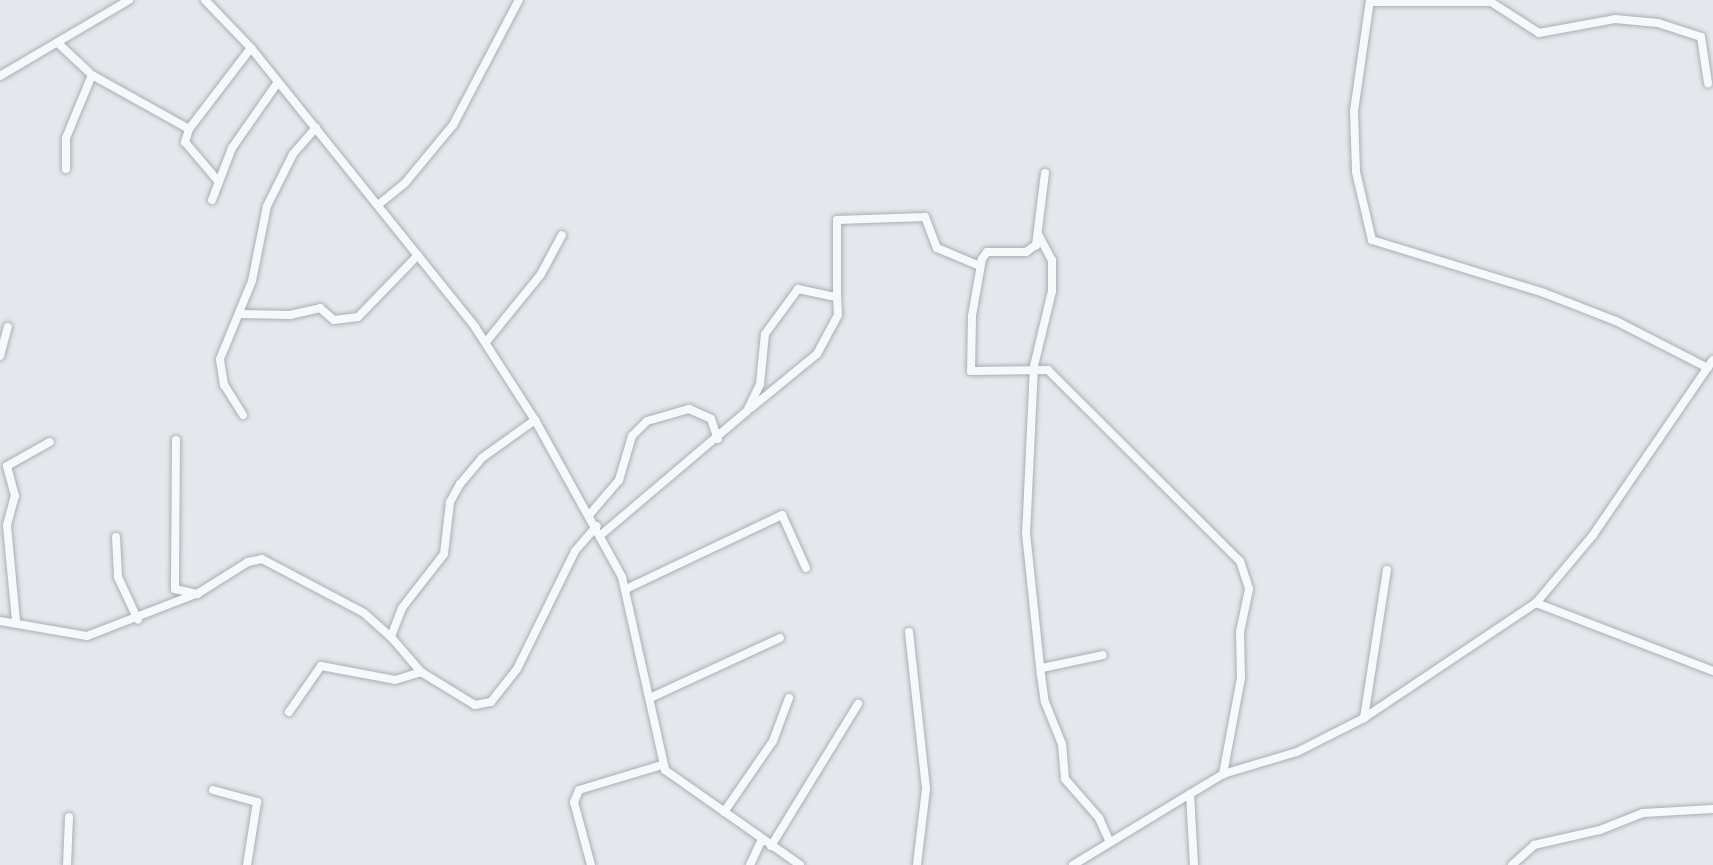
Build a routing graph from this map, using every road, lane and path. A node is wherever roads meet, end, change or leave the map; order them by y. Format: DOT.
graph roads {
  1 [pos="129,0"];
  2 [pos="205,0"];
  3 [pos="519,0"];
  4 [pos="1370,1"];
  5 [pos="59,44"];
  6 [pos="251,48"];
  7 [pos="92,75"];
  8 [pos="0,76"];
  9 [pos="278,82"];
  10 [pos="1708,83"];
  11 [pos="316,128"];
  12 [pos="189,129"];
  13 [pos="66,169"];
  14 [pos="1045,173"];
  15 [pos="219,182"];
  16 [pos="212,200"];
  17 [pos="378,205"];
  18 [pos="562,235"];
  19 [pos="1039,236"];
  20 [pos="418,255"];
  21 [pos="980,266"];
  22 [pos="837,297"];
  23 [pos="239,314"];
  24 [pos="7,326"];
  25 [pos="486,342"];
  26 [pos="0,356"];
  27 [pos="1710,364"];
  28 [pos="1034,366"];
  29 [pos="747,411"];
  30 [pos="243,415"];
  31 [pos="535,420"];
  32 [pos="718,439"];
  33 [pos="176,440"];
  34 [pos="50,442"];
  35 [pos="4,465"];
  36 [pos="590,514"];
  37 [pos="600,530"];
  38 [pos="116,537"];
  39 [pos="806,568"];
  40 [pos="1387,570"];
  41 [pos="175,589"];
  42 [pos="626,589"];
  43 [pos="197,594"];
  44 [pos="1536,603"];
  45 [pos="177,605"];
  46 [pos="138,620"];
  47 [pos="0,621"];
  48 [pos="16,621"];
  49 [pos="909,632"];
  50 [pos="391,637"];
  51 [pos="780,638"];
  52 [pos="1103,655"];
  53 [pos="1042,668"];
  54 [pos="1713,671"];
  55 [pos="421,672"];
  56 [pos="650,698"];
  57 [pos="789,698"];
  58 [pos="858,704"];
  59 [pos="289,712"];
  60 [pos="1364,718"];
  61 [pos="662,765"];
  62 [pos="1223,774"];
  63 [pos="213,790"];
  64 [pos="1190,794"];
  65 [pos="1713,809"];
  66 [pos="724,812"];
  67 [pos="69,817"];
  68 [pos="762,839"];
  69 [pos="1109,840"];
  70 [pos="771,846"];
  71 [pos="67,865"];
  72 [pos="247,865"];
  73 [pos="591,865"];
  74 [pos="750,865"];
  75 [pos="800,865"];
  76 [pos="917,865"];
  77 [pos="1073,865"];
  78 [pos="1194,865"];
  79 [pos="1512,865"];
  1 -- 5 [label="street"];
  2 -- 6 [label="street"];
  3 -- 17 [label="street"];
  4 -- 10 [label="street"];
  4 -- 27 [label="street"];
  5 -- 7 [label="street"];
  5 -- 8 [label="street"];
  6 -- 9 [label="street"];
  6 -- 12 [label="street"];
  7 -- 12 [label="street"];
  7 -- 13 [label="street"];
  9 -- 11 [label="street"];
  9 -- 15 [label="street"];
  11 -- 17 [label="street"];
  11 -- 23 [label="street"];
  12 -- 15 [label="street"];
  14 -- 19 [label="street"];
  15 -- 16 [label="street"];
  17 -- 20 [label="street"];
  18 -- 25 [label="street"];
  19 -- 21 [label="street"];
  19 -- 28 [label="street"];
  20 -- 23 [label="street"];
  20 -- 25 [label="street"];
  21 -- 22 [label="street"];
  21 -- 28 [label="street"];
  22 -- 29 [label="street"];
  22 -- 29 [label="street"];
  23 -- 30 [label="street"];
  24 -- 26 [label="street"];
  25 -- 31 [label="street"];
  27 -- 44 [label="street"];
  28 -- 53 [label="street"];
  28 -- 62 [label="street"];
  29 -- 32 [label="street"];
  31 -- 36 [label="street"];
  31 -- 50 [label="street"];
  32 -- 36 [label="street"];
  32 -- 37 [label="street"];
  33 -- 41 [label="street"];
  34 -- 35 [label="street"];
  35 -- 48 [label="street"];
  36 -- 37 [label="street"];
  37 -- 42 [label="street"];
  37 -- 55 [label="street"];
  38 -- 46 [label="street"];
  39 -- 42 [label="street"];
  40 -- 60 [label="street"];
  41 -- 43 [label="street"];
  41 -- 45 [label="street"];
  42 -- 56 [label="street"];
  43 -- 45 [label="street"];
  43 -- 50 [label="street"];
  44 -- 54 [label="street"];
  44 -- 60 [label="street"];
  45 -- 46 [label="street"];
  46 -- 48 [label="street"];
  47 -- 48 [label="street"];
  49 -- 76 [label="street"];
  50 -- 55 [label="street"];
  51 -- 56 [label="street"];
  52 -- 53 [label="street"];
  53 -- 69 [label="street"];
  55 -- 59 [label="street"];
  56 -- 61 [label="street"];
  57 -- 66 [label="street"];
  58 -- 70 [label="street"];
  60 -- 62 [label="street"];
  61 -- 66 [label="street"];
  61 -- 73 [label="street"];
  62 -- 64 [label="street"];
  63 -- 72 [label="street"];
  64 -- 69 [label="street"];
  64 -- 78 [label="street"];
  65 -- 79 [label="street"];
  66 -- 68 [label="street"];
  67 -- 71 [label="street"];
  68 -- 70 [label="street"];
  68 -- 74 [label="street"];
  69 -- 77 [label="street"];
  70 -- 75 [label="street"];
}
